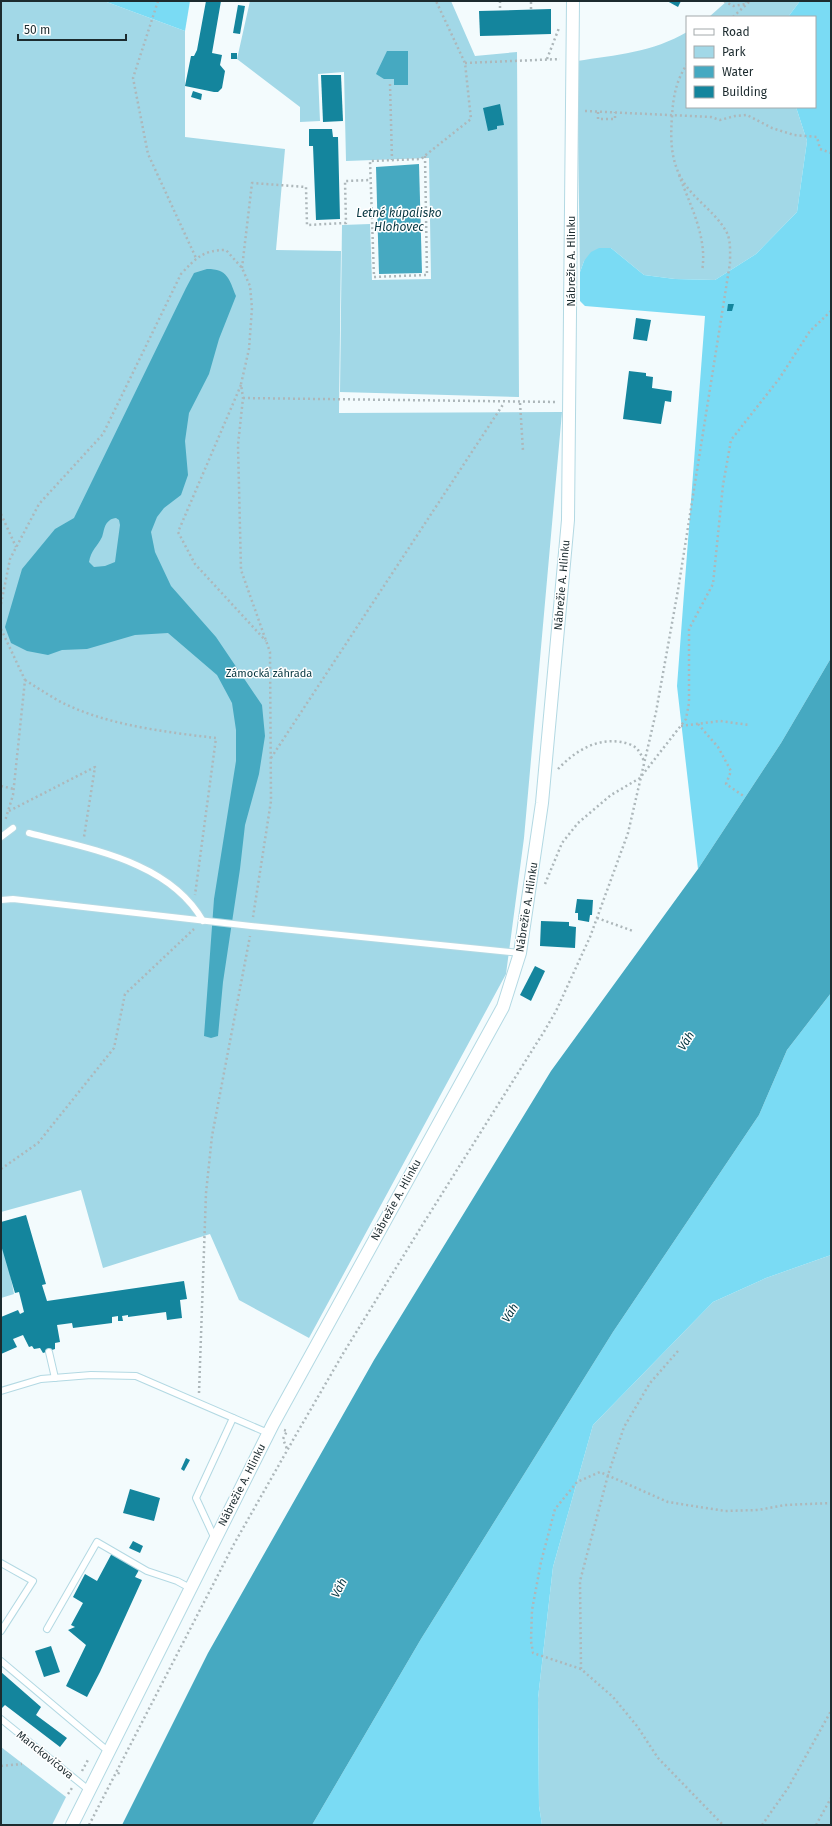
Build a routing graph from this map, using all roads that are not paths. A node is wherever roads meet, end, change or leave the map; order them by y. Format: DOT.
graph roads {
  1 [pos="573,1"];
  2 [pos="13,828"];
  3 [pos="29,833"];
  4 [pos="1,837"];
  5 [pos="1,900"];
  6 [pos="205,921"];
  7 [pos="520,953"];
  8 [pos="49,1352"];
  9 [pos="55,1378"];
  10 [pos="1,1391"];
  11 [pos="233,1418"];
  12 [pos="268,1433"];
  13 [pos="215,1539"];
  14 [pos="1,1564"];
  15 [pos="190,1588"];
  16 [pos="47,1630"];
  17 [pos="1,1631"];
  18 [pos="1,1662"];
  19 [pos="1,1719"];
  20 [pos="109,1752"];
  21 [pos="90,1791"];
  22 [pos="72,1825"];
  1 -- 7 [label="street, Nábrežie A. Hlinku"];
  2 -- 4 [label="lane"];
  3 -- 6 [label="lane"];
  5 -- 6 [label="lane"];
  6 -- 7 [label="lane"];
  7 -- 12 [label="street, Nábrežie A. Hlinku"];
  8 -- 9 [label="lane"];
  9 -- 10 [label="lane"];
  9 -- 11 [label="lane"];
  11 -- 12 [label="lane"];
  11 -- 13 [label="lane"];
  12 -- 13 [label="street, Nábrežie A. Hlinku"];
  13 -- 15 [label="street, Nábrežie A. Hlinku"];
  14 -- 17 [label="lane"];
  15 -- 16 [label="lane"];
  15 -- 20 [label="street, Nábrežie A. Hlinku"];
  18 -- 20 [label="lane"];
  19 -- 21 [label="lane, Manckovičova"];
  20 -- 21 [label="street, Nábrežie A. Hlinku"];
  21 -- 22 [label="street, Nábrežie A. Hlinku"];
}
